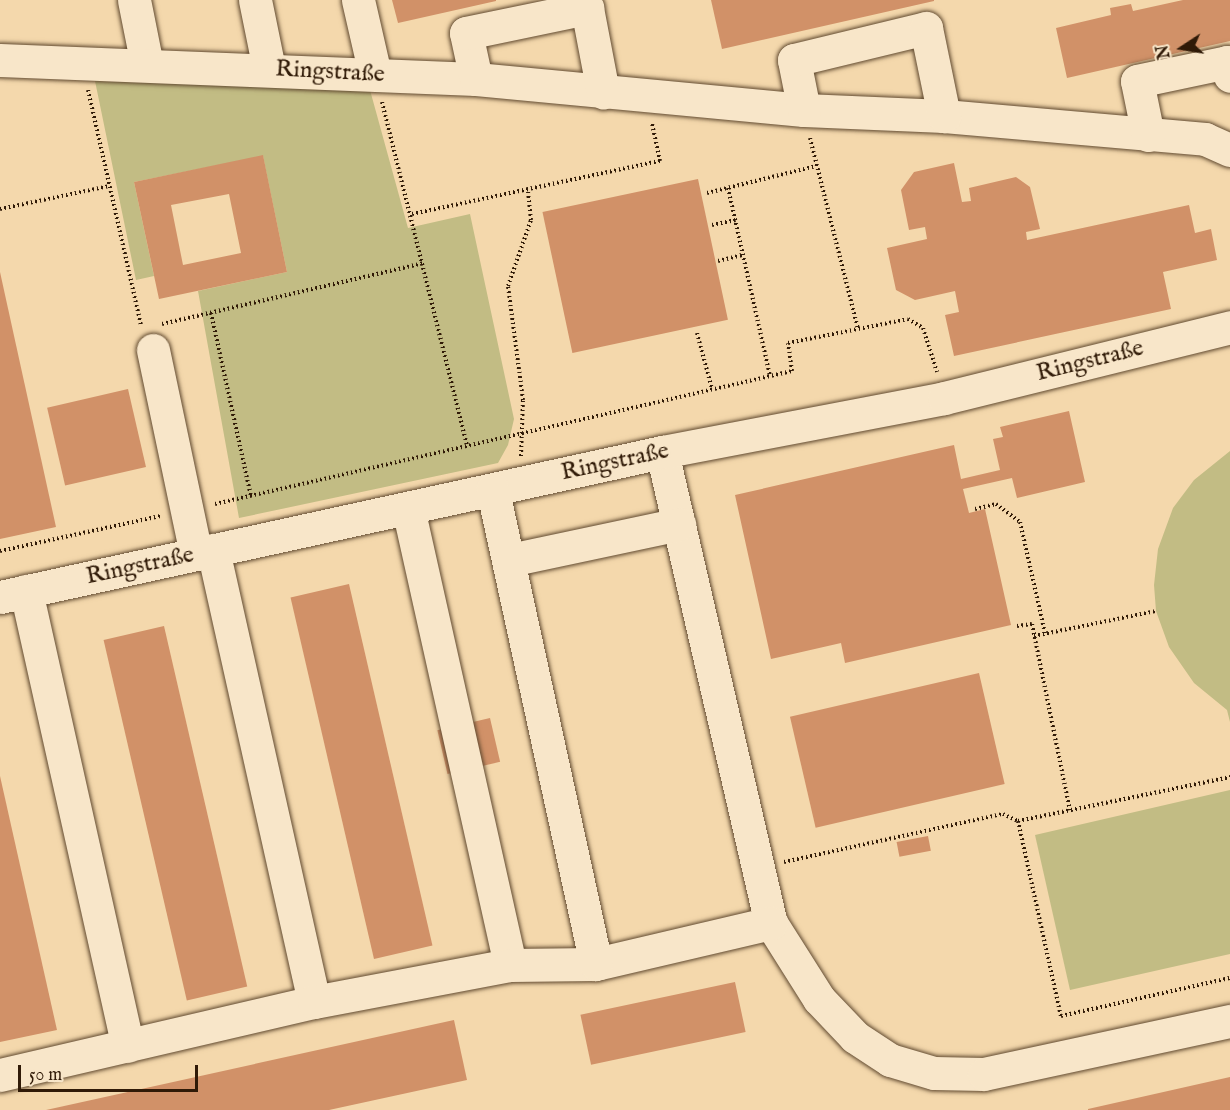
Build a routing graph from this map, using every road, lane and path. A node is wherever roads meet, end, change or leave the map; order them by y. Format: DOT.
graph roads {
  1 [pos="134,0"];
  2 [pos="255,0"];
  3 [pos="358,0"];
  4 [pos="0,60"];
  5 [pos="81,62"];
  6 [pos="147,65"];
  7 [pos="268,69"];
  8 [pos="375,74"];
  9 [pos="1230,76"];
  10 [pos="476,79"];
  11 [pos="603,92"];
  12 [pos="646,96"];
  13 [pos="804,110"];
  14 [pos="944,116"];
  15 [pos="1148,135"];
  16 [pos="1230,150"];
  17 [pos="816,166"];
  18 [pos="109,186"];
  19 [pos="728,188"];
  20 [pos="528,189"];
  21 [pos="707,193"];
  22 [pos="0,209"];
  23 [pos="412,214"];
  24 [pos="735,220"];
  25 [pos="712,225"];
  26 [pos="742,255"];
  27 [pos="717,261"];
  28 [pos="424,262"];
  29 [pos="211,313"];
  30 [pos="1230,327"];
  31 [pos="858,329"];
  32 [pos="697,333"];
  33 [pos="147,340"];
  34 [pos="770,376"];
  35 [pos="712,389"];
  36 [pos="944,398"];
  37 [pos="523,432"];
  38 [pos="467,445"];
  39 [pos="662,452"];
  40 [pos="520,459"];
  41 [pos="492,489"];
  42 [pos="251,496"];
  43 [pos="408,508"];
  44 [pos="975,509"];
  45 [pos="187,510"];
  46 [pos="679,524"];
  47 [pos="0,551"];
  48 [pos="204,552"];
  49 [pos="510,560"];
  50 [pos="13,594"];
  51 [pos="1156,611"];
  52 [pos="1017,626"];
  53 [pos="1045,633"];
  54 [pos="1034,636"];
  55 [pos="1230,777"];
  56 [pos="1070,810"];
  57 [pos="1018,821"];
  58 [pos="757,868"];
  59 [pos="771,924"];
  60 [pos="596,964"];
  61 [pos="510,965"];
  62 [pos="1230,978"];
  63 [pos="314,1002"];
  64 [pos="1230,1021"];
  65 [pos="128,1046"];
  66 [pos="0,1075"];
  1 -- 6 [label="lane"];
  2 -- 7 [label="lane"];
  3 -- 8 [label="lane"];
  4 -- 5 [label="lane, Ringstraße"];
  5 -- 6 [label="lane, Ringstraße"];
  5 -- 18 [label="path"];
  6 -- 7 [label="lane, Ringstraße"];
  7 -- 8 [label="lane, Ringstraße"];
  8 -- 10 [label="lane, Ringstraße"];
  8 -- 23 [label="path"];
  9 -- 15 [label="lane"];
  10 -- 11 [label="lane, Ringstraße"];
  10 -- 11 [label="lane"];
  11 -- 12 [label="lane, Ringstraße"];
  12 -- 13 [label="lane, Ringstraße"];
  12 -- 20 [label="path"];
  13 -- 14 [label="lane, Ringstraße"];
  13 -- 14 [label="lane"];
  13 -- 17 [label="path"];
  14 -- 15 [label="lane, Ringstraße"];
  15 -- 16 [label="lane, Ringstraße"];
  17 -- 19 [label="path"];
  17 -- 31 [label="path"];
  18 -- 22 [label="path"];
  18 -- 33 [label="path"];
  19 -- 21 [label="path"];
  19 -- 24 [label="path"];
  20 -- 23 [label="path"];
  20 -- 37 [label="path"];
  23 -- 28 [label="path"];
  24 -- 25 [label="path"];
  24 -- 26 [label="path"];
  26 -- 27 [label="path"];
  26 -- 34 [label="path"];
  28 -- 29 [label="path"];
  28 -- 38 [label="path"];
  29 -- 33 [label="path"];
  29 -- 42 [label="path"];
  30 -- 36 [label="lane, Ringstraße"];
  31 -- 34 [label="path"];
  31 -- 36 [label="path"];
  32 -- 35 [label="path"];
  33 -- 45 [label="lane"];
  34 -- 35 [label="path"];
  35 -- 37 [label="path"];
  36 -- 39 [label="lane, Ringstraße"];
  37 -- 38 [label="path"];
  37 -- 40 [label="path"];
  38 -- 42 [label="path"];
  39 -- 41 [label="lane, Ringstraße"];
  39 -- 46 [label="lane"];
  41 -- 43 [label="lane, Ringstraße"];
  41 -- 49 [label="lane"];
  42 -- 45 [label="path"];
  43 -- 48 [label="lane, Ringstraße"];
  43 -- 61 [label="lane"];
  44 -- 53 [label="path"];
  45 -- 47 [label="path"];
  45 -- 48 [label="lane"];
  46 -- 49 [label="lane"];
  46 -- 58 [label="lane"];
  48 -- 50 [label="lane, Ringstraße"];
  48 -- 63 [label="lane"];
  49 -- 60 [label="lane"];
  50 -- 65 [label="lane"];
  51 -- 53 [label="path"];
  52 -- 54 [label="path"];
  53 -- 54 [label="path"];
  54 -- 56 [label="path"];
  55 -- 56 [label="path"];
  56 -- 57 [label="path"];
  57 -- 58 [label="path"];
  57 -- 62 [label="path"];
  58 -- 59 [label="lane"];
  59 -- 60 [label="lane"];
  59 -- 64 [label="lane"];
  60 -- 61 [label="lane"];
  61 -- 63 [label="lane"];
  63 -- 65 [label="lane"];
  65 -- 66 [label="lane"];
}
